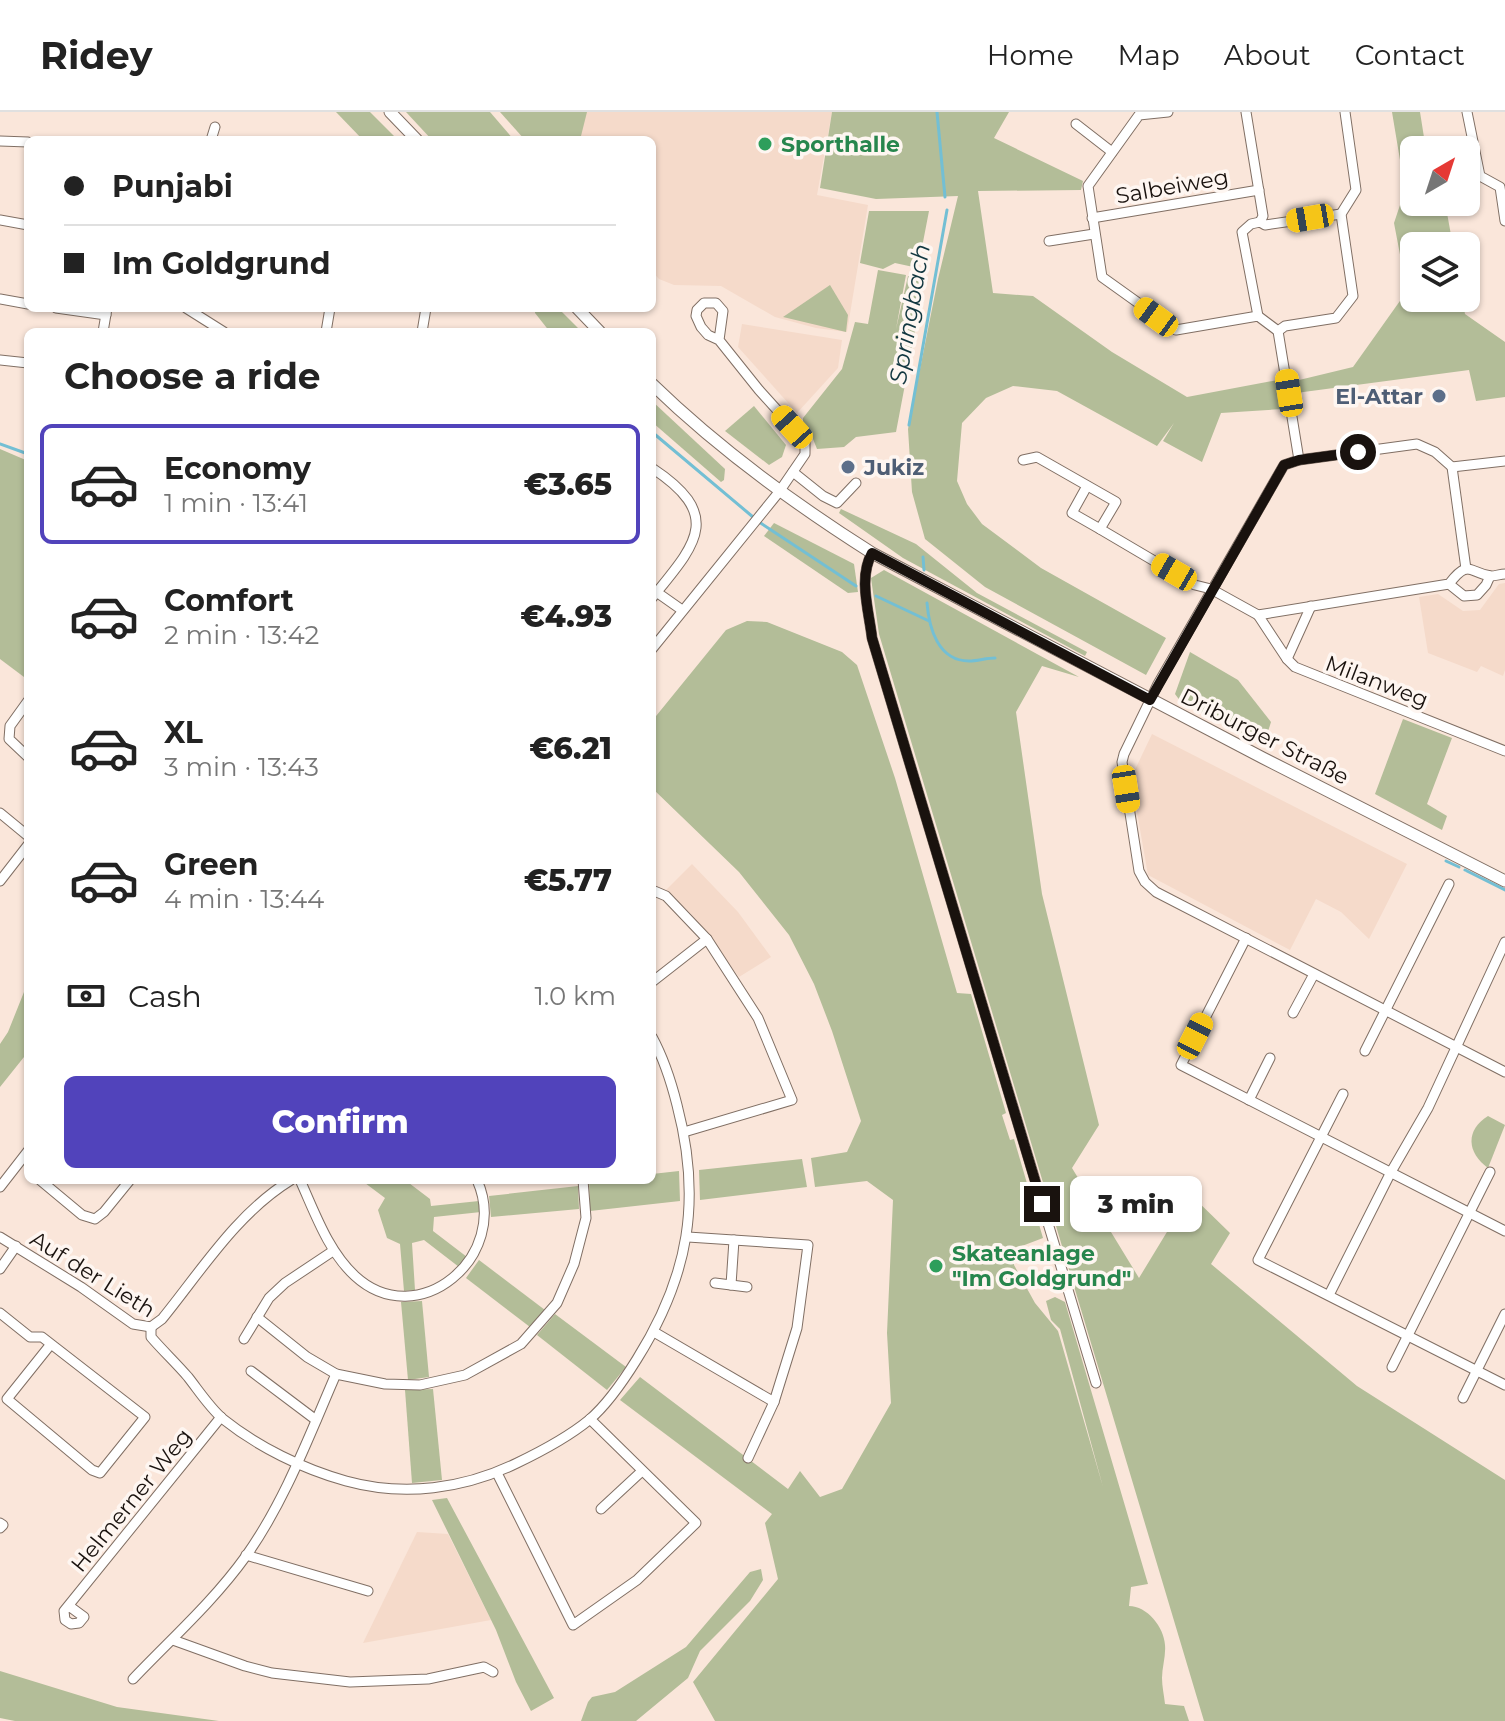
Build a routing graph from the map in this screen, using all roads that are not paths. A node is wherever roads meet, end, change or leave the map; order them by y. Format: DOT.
graph roads {
  1 [pos="390,112"];
  2 [pos="1168,112"];
  3 [pos="1246,112"];
  4 [pos="1345,112"];
  5 [pos="1467,112"];
  6 [pos="1155,113"];
  7 [pos="1076,124"];
  8 [pos="215,127"];
  9 [pos="212,136"];
  10 [pos="413,136"];
  11 [pos="0,141"];
  12 [pos="24,142"];
  13 [pos="1112,152"];
  14 [pos="1259,190"];
  15 [pos="1504,208"];
  16 [pos="1341,214"];
  17 [pos="1092,218"];
  18 [pos="0,220"];
  19 [pos="1505,221"];
  20 [pos="1260,222"];
  21 [pos="24,224"];
  22 [pos="1094,234"];
  23 [pos="1049,241"];
  24 [pos="0,299"];
  25 [pos="24,303"];
  26 [pos="192,312"];
  27 [pos="581,312"];
  28 [pos="1258,316"];
  29 [pos="218,328"];
  30 [pos="596,328"];
  31 [pos="1278,331"];
  32 [pos="719,340"];
  33 [pos="0,360"];
  34 [pos="24,363"];
  35 [pos="656,388"];
  36 [pos="1023,460"];
  37 [pos="1299,460"];
  38 [pos="1505,461"];
  39 [pos="1452,467"];
  40 [pos="656,471"];
  41 [pos="793,472"];
  42 [pos="856,483"];
  43 [pos="1087,486"];
  44 [pos="779,492"];
  45 [pos="1100,529"];
  46 [pos="872,553"];
  47 [pos="1466,569"];
  48 [pos="1505,574"];
  49 [pos="1490,576"];
  50 [pos="1449,584"];
  51 [pos="1211,589"];
  52 [pos="656,591"];
  53 [pos="656,594"];
  54 [pos="1311,606"];
  55 [pos="682,610"];
  56 [pos="1258,615"];
  57 [pos="656,644"];
  58 [pos="1287,659"];
  59 [pos="1150,700"];
  60 [pos="24,707"];
  61 [pos="1505,751"];
  62 [pos="24,753"];
  63 [pos="0,813"];
  64 [pos="24,833"];
  65 [pos="24,850"];
  66 [pos="0,881"];
  67 [pos="1505,881"];
  68 [pos="1449,884"];
  69 [pos="656,892"];
  70 [pos="1246,938"];
  71 [pos="707,939"];
  72 [pos="1505,942"];
  73 [pos="1314,974"];
  74 [pos="656,979"];
  75 [pos="1386,1011"];
  76 [pos="1293,1013"];
  77 [pos="656,1046"];
  78 [pos="1455,1046"];
  79 [pos="1365,1051"];
  80 [pos="1270,1058"];
  81 [pos="1505,1072"];
  82 [pos="1343,1094"];
  83 [pos="1249,1100"];
  84 [pos="684,1132"];
  85 [pos="1321,1137"];
  86 [pos="24,1156"];
  87 [pos="19,1163"];
  88 [pos="24,1167"];
  89 [pos="1391,1172"];
  90 [pos="1490,1172"];
  91 [pos="45,1184"];
  92 [pos="127,1184"];
  93 [pos="285,1184"];
  94 [pos="302,1184"];
  95 [pos="478,1184"];
  96 [pos="583,1184"];
  97 [pos="0,1187"];
  98 [pos="1470,1213"];
  99 [pos="1505,1231"];
  100 [pos="0,1237"];
  101 [pos="688,1237"];
  102 [pos="734,1240"];
  103 [pos="16,1246"];
  104 [pos="333,1251"];
  105 [pos="0,1269"];
  106 [pos="715,1283"];
  107 [pos="731,1285"];
  108 [pos="747,1287"];
  109 [pos="1329,1295"];
  110 [pos="0,1313"];
  111 [pos="1505,1314"];
  112 [pos="257,1317"];
  113 [pos="151,1327"];
  114 [pos="654,1332"];
  115 [pos="1408,1336"];
  116 [pos="244,1339"];
  117 [pos="51,1344"];
  118 [pos="1392,1367"];
  119 [pos="1477,1370"];
  120 [pos="251,1371"];
  121 [pos="336,1374"];
  122 [pos="1096,1383"];
  123 [pos="1505,1385"];
  124 [pos="1463,1398"];
  125 [pos="774,1402"];
  126 [pos="221,1417"];
  127 [pos="590,1419"];
  128 [pos="316,1420"];
  129 [pos="748,1458"];
  130 [pos="297,1463"];
  131 [pos="642,1471"];
  132 [pos="497,1473"];
  133 [pos="601,1509"];
  134 [pos="246,1555"];
  135 [pos="368,1591"];
  136 [pos="69,1606"];
  137 [pos="173,1640"];
  138 [pos="493,1672"];
  139 [pos="133,1679"];
  1 -- 10 [label="main road"];
  2 -- 6 [label="street"];
  3 -- 14 [label="street, Salbeiweg"];
  4 -- 16 [label="street"];
  5 -- 15 [label="street"];
  6 -- 13 [label="street"];
  7 -- 13 [label="street"];
  8 -- 9 [label="street"];
  11 -- 12 [label="street"];
  13 -- 17 [label="street"];
  14 -- 17 [label="street, Salbeiweg"];
  14 -- 20 [label="street, Salbeiweg"];
  15 -- 19 [label="street"];
  16 -- 20 [label="street"];
  16 -- 31 [label="street"];
  17 -- 22 [label="street"];
  18 -- 21 [label="street"];
  20 -- 28 [label="street, Salbeiweg"];
  22 -- 23 [label="street"];
  22 -- 28 [label="street"];
  24 -- 25 [label="street"];
  26 -- 29 [label="street"];
  27 -- 30 [label="main road"];
  28 -- 31 [label="street"];
  31 -- 37 [label="street"];
  32 -- 41 [label="street"];
  33 -- 34 [label="street"];
  35 -- 44 [label="main road, Driburger Straße"];
  36 -- 43 [label="street"];
  37 -- 39 [label="street"];
  37 -- 51 [label="street"];
  38 -- 39 [label="street"];
  39 -- 47 [label="street"];
  40 -- 52 [label="street"];
  41 -- 42 [label="street"];
  41 -- 44 [label="street"];
  43 -- 45 [label="street"];
  43 -- 45 [label="street"];
  44 -- 46 [label="main road, Driburger Straße"];
  44 -- 55 [label="street"];
  45 -- 51 [label="street"];
  46 -- 59 [label="main road, Driburger Straße"];
  46 -- 122 [label="street"];
  47 -- 49 [label="street"];
  47 -- 50 [label="street"];
  48 -- 49 [label="street"];
  49 -- 50 [label="street"];
  50 -- 54 [label="street"];
  51 -- 56 [label="street"];
  51 -- 59 [label="street"];
  53 -- 55 [label="street"];
  54 -- 56 [label="street"];
  54 -- 58 [label="street"];
  55 -- 57 [label="street"];
  56 -- 58 [label="street, Milanweg"];
  58 -- 61 [label="street, Milanweg"];
  59 -- 67 [label="main road, Driburger Straße"];
  59 -- 70 [label="street"];
  60 -- 62 [label="street"];
  63 -- 64 [label="street"];
  65 -- 66 [label="street"];
  68 -- 75 [label="street"];
  69 -- 71 [label="street"];
  70 -- 73 [label="street"];
  70 -- 83 [label="street"];
  71 -- 74 [label="street"];
  71 -- 84 [label="street"];
  72 -- 78 [label="street"];
  73 -- 75 [label="street"];
  73 -- 76 [label="street"];
  75 -- 78 [label="street"];
  75 -- 79 [label="street"];
  77 -- 84 [label="street, Auf der Lieth"];
  78 -- 81 [label="street"];
  78 -- 89 [label="street"];
  80 -- 83 [label="street"];
  82 -- 85 [label="street"];
  83 -- 85 [label="street"];
  84 -- 101 [label="street, Auf der Lieth"];
  85 -- 89 [label="street"];
  85 -- 109 [label="street"];
  86 -- 87 [label="street"];
  87 -- 88 [label="street"];
  87 -- 97 [label="street"];
  89 -- 98 [label="street"];
  89 -- 109 [label="street"];
  90 -- 98 [label="street"];
  91 -- 92 [label="street"];
  93 -- 113 [label="street"];
  94 -- 104 [label="street"];
  95 -- 104 [label="street"];
  96 -- 121 [label="street"];
  98 -- 99 [label="street"];
  98 -- 115 [label="street"];
  100 -- 103 [label="street, Auf der Lieth"];
  101 -- 102 [label="street"];
  101 -- 114 [label="street, Auf der Lieth"];
  102 -- 107 [label="street"];
  102 -- 125 [label="street"];
  103 -- 105 [label="street"];
  103 -- 113 [label="street, Auf der Lieth"];
  104 -- 112 [label="street"];
  106 -- 107 [label="street"];
  107 -- 108 [label="street"];
  109 -- 115 [label="street"];
  110 -- 117 [label="street"];
  111 -- 119 [label="street"];
  112 -- 116 [label="street"];
  112 -- 121 [label="street"];
  113 -- 126 [label="street, Auf der Lieth"];
  114 -- 125 [label="street"];
  114 -- 127 [label="street, Auf der Lieth"];
  115 -- 118 [label="street"];
  115 -- 119 [label="street"];
  117 -- 117 [label="street"];
  119 -- 123 [label="street"];
  119 -- 124 [label="street"];
  120 -- 128 [label="street"];
  121 -- 128 [label="street"];
  125 -- 129 [label="street"];
  126 -- 130 [label="street, Auf der Lieth"];
  126 -- 136 [label="street, Helmerner Weg"];
  127 -- 131 [label="street"];
  127 -- 132 [label="street, Auf der Lieth"];
  128 -- 130 [label="street"];
  130 -- 132 [label="street, Auf der Lieth"];
  130 -- 134 [label="street"];
  131 -- 132 [label="street"];
  131 -- 133 [label="street"];
  134 -- 135 [label="street"];
  134 -- 137 [label="street"];
  137 -- 138 [label="street"];
  137 -- 139 [label="street"];
}
